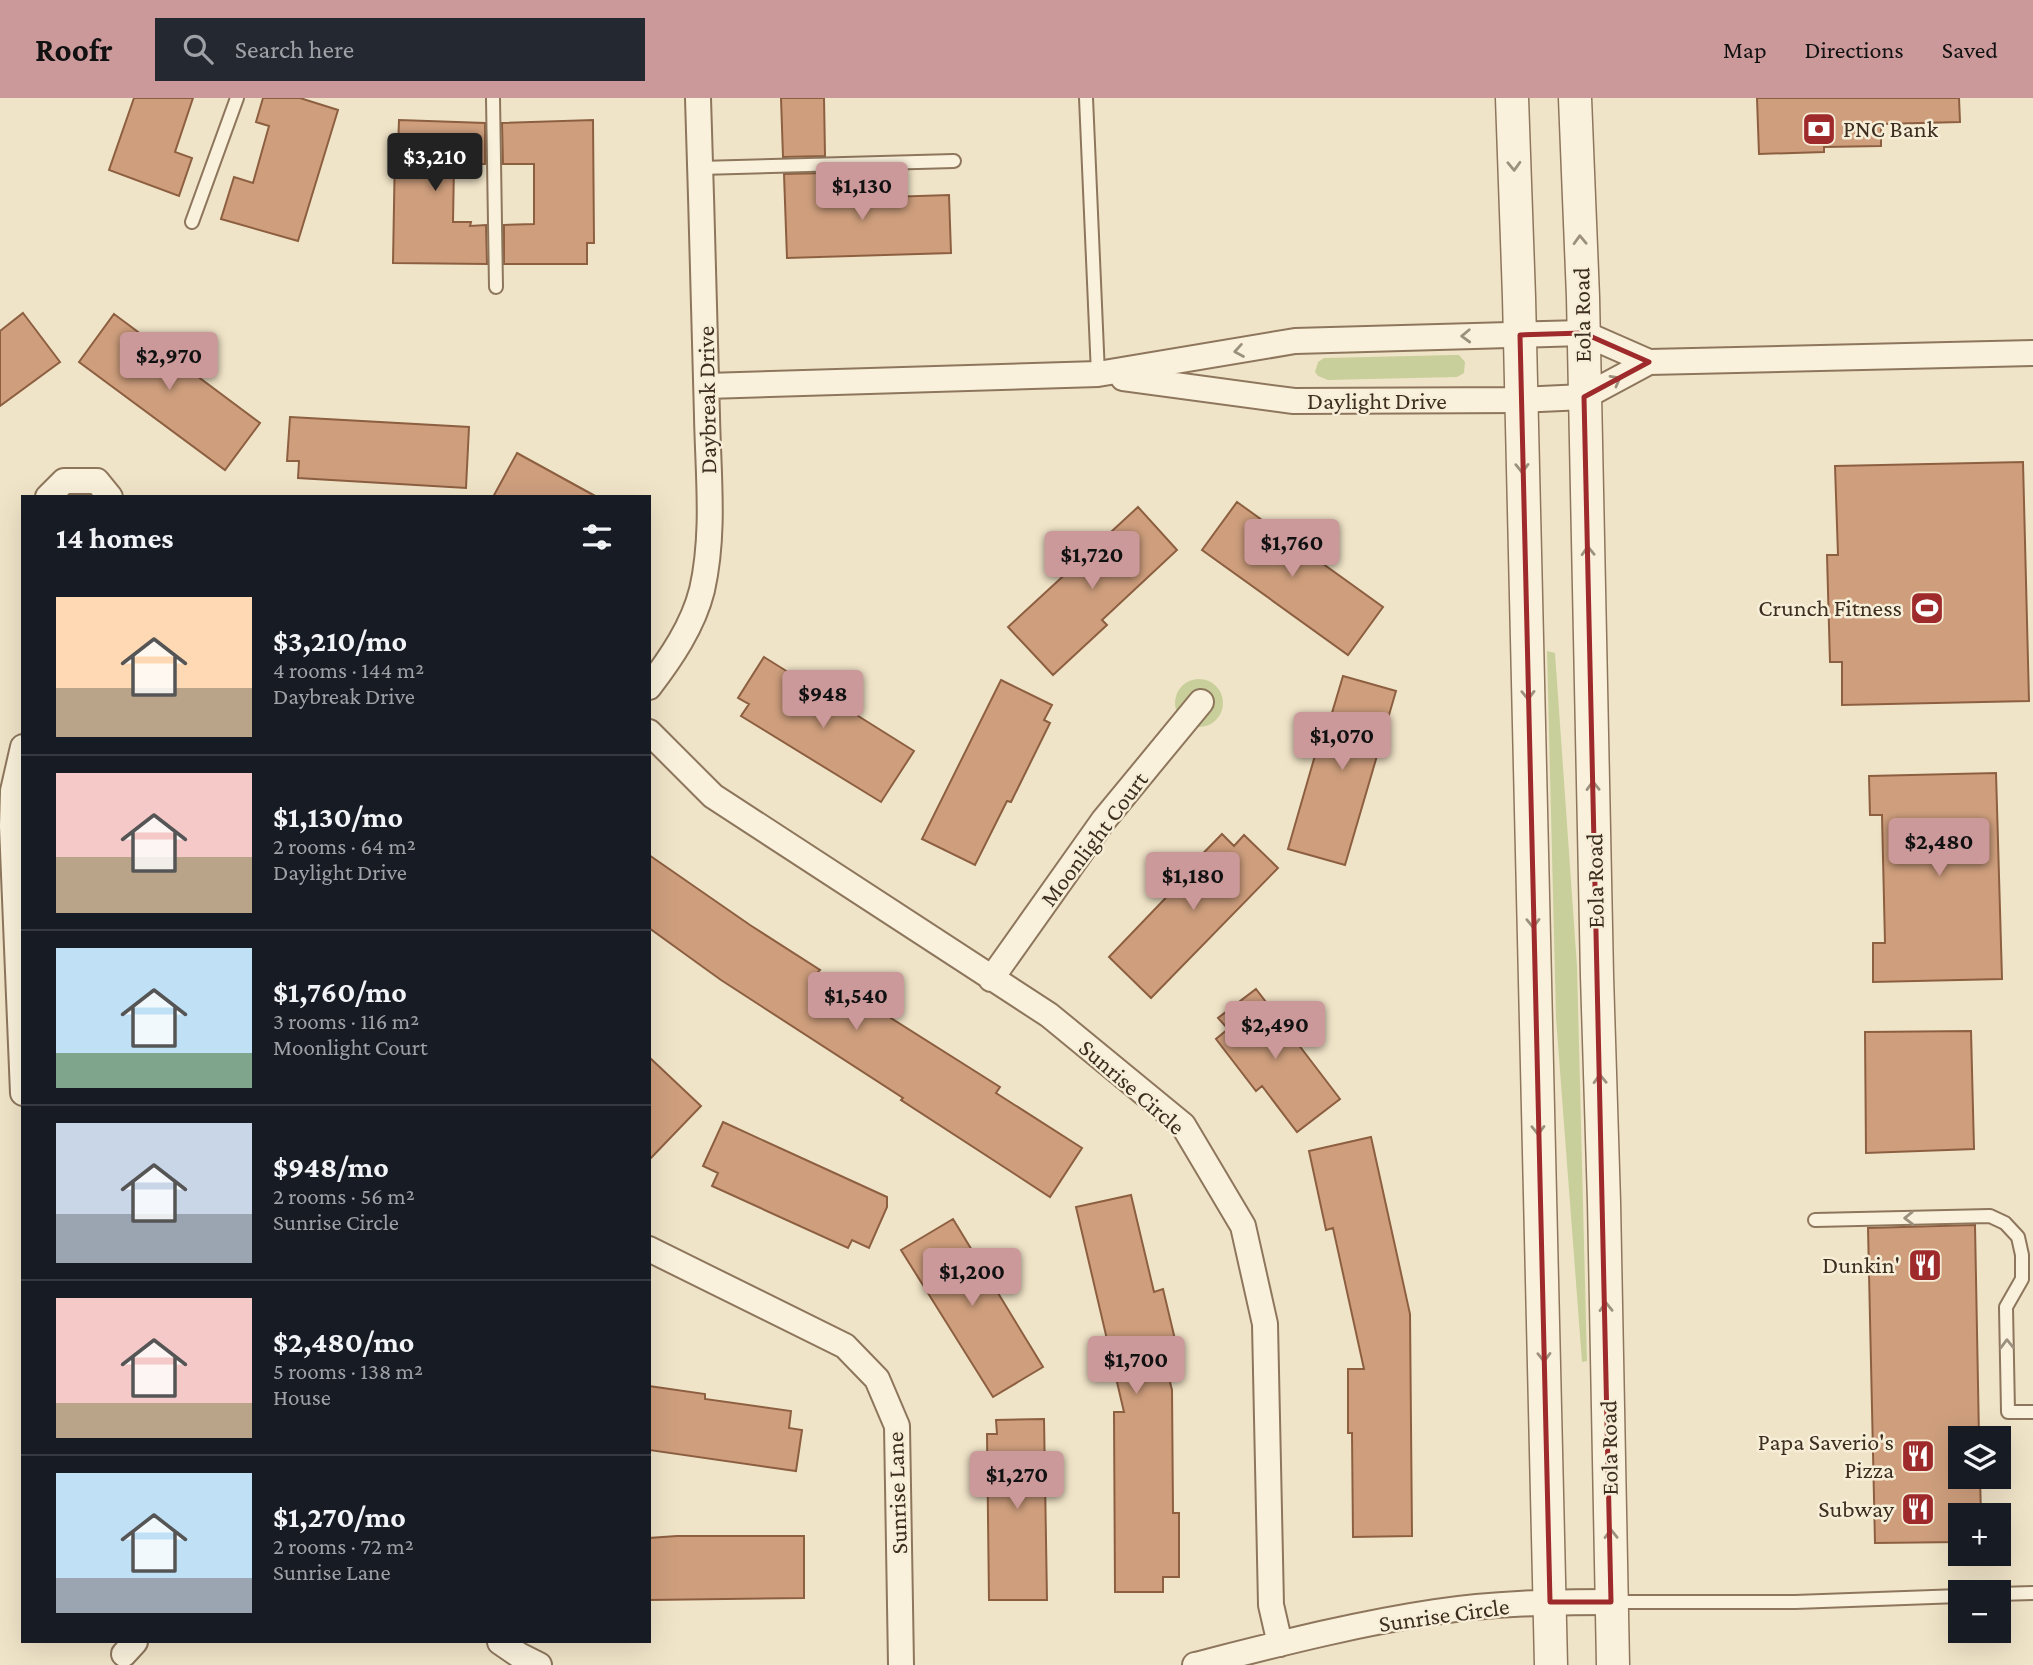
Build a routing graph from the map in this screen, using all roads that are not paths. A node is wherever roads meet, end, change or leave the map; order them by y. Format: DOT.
graph roads {
  1 [pos="237,98"];
  2 [pos="493,98"];
  3 [pos="698,98"];
  4 [pos="1086,98"];
  5 [pos="1512,98"];
  6 [pos="1575,98"];
  7 [pos="954,161"];
  8 [pos="700,167"];
  9 [pos="192,222"];
  10 [pos="496,286"];
  11 [pos="1583,333"];
  12 [pos="1520,335"];
  13 [pos="2033,353"];
  14 [pos="1648,362"];
  15 [pos="1098,374"];
  16 [pos="707,386"];
  17 [pos="1584,397"];
  18 [pos="1521,400"];
  19 [pos="50,495"];
  20 [pos="108,495"];
  21 [pos="651,684"];
  22 [pos="1201,702"];
  23 [pos="651,734"];
  24 [pos="21,756"];
  25 [pos="21,965"];
  26 [pos="991,978"];
  27 [pos="1815,1220"];
  28 [pos="651,1250"];
  29 [pos="2033,1412"];
  30 [pos="2033,1593"];
  31 [pos="2011,1594"];
  32 [pos="1948,1596"];
  33 [pos="1550,1602"];
  34 [pos="1611,1602"];
  35 [pos="501,1643"];
  36 [pos="1280,1644"];
  37 [pos="539,1665"];
  38 [pos="901,1665"];
  39 [pos="1195,1665"];
  40 [pos="1551,1665"];
  41 [pos="1613,1665"];
  1 -- 9 [label="lane"];
  2 -- 10 [label="lane"];
  3 -- 8 [label="street, Daybreak Drive"];
  4 -- 15 [label="lane"];
  5 -- 12 [label="street, one-way"];
  11 -- 6 [label="street, Eola Road, one-way"];
  7 -- 8 [label="lane"];
  8 -- 16 [label="street, Daybreak Drive"];
  11 -- 12 [label="street, Daylight Drive"];
  11 -- 14 [label="street, Daylight Drive"];
  11 -- 17 [label="street, Eola Road"];
  12 -- 15 [label="street, Daylight Drive, one-way"];
  12 -- 18 [label="street"];
  13 -- 14 [label="street, Daylight Drive"];
  17 -- 14 [label="street, Daylight Drive, one-way"];
  15 -- 16 [label="street, Daylight Drive"];
  15 -- 18 [label="street, Daylight Drive"];
  16 -- 21 [label="street, Daybreak Drive"];
  17 -- 18 [label="street, Daylight Drive"];
  34 -- 17 [label="street, Eola Road, one-way"];
  18 -- 33 [label="street, one-way"];
  19 -- 20 [label="street"];
  22 -- 26 [label="street, Moonlight Court"];
  23 -- 26 [label="street, Sunrise Circle"];
  24 -- 25 [label="street"];
  26 -- 36 [label="street, Sunrise Circle"];
  29 -- 27 [label="lane, one-way"];
  28 -- 38 [label="street, Sunrise Lane"];
  30 -- 31 [label="lane"];
  32 -- 34 [label="lane"];
  33 -- 34 [label="street, Sunrise Circle"];
  33 -- 36 [label="street, Sunrise Circle"];
  33 -- 40 [label="street"];
  34 -- 41 [label="street, Eola Road"];
  35 -- 37 [label="street"];
  36 -- 39 [label="street, Sunrise Circle"];
}
